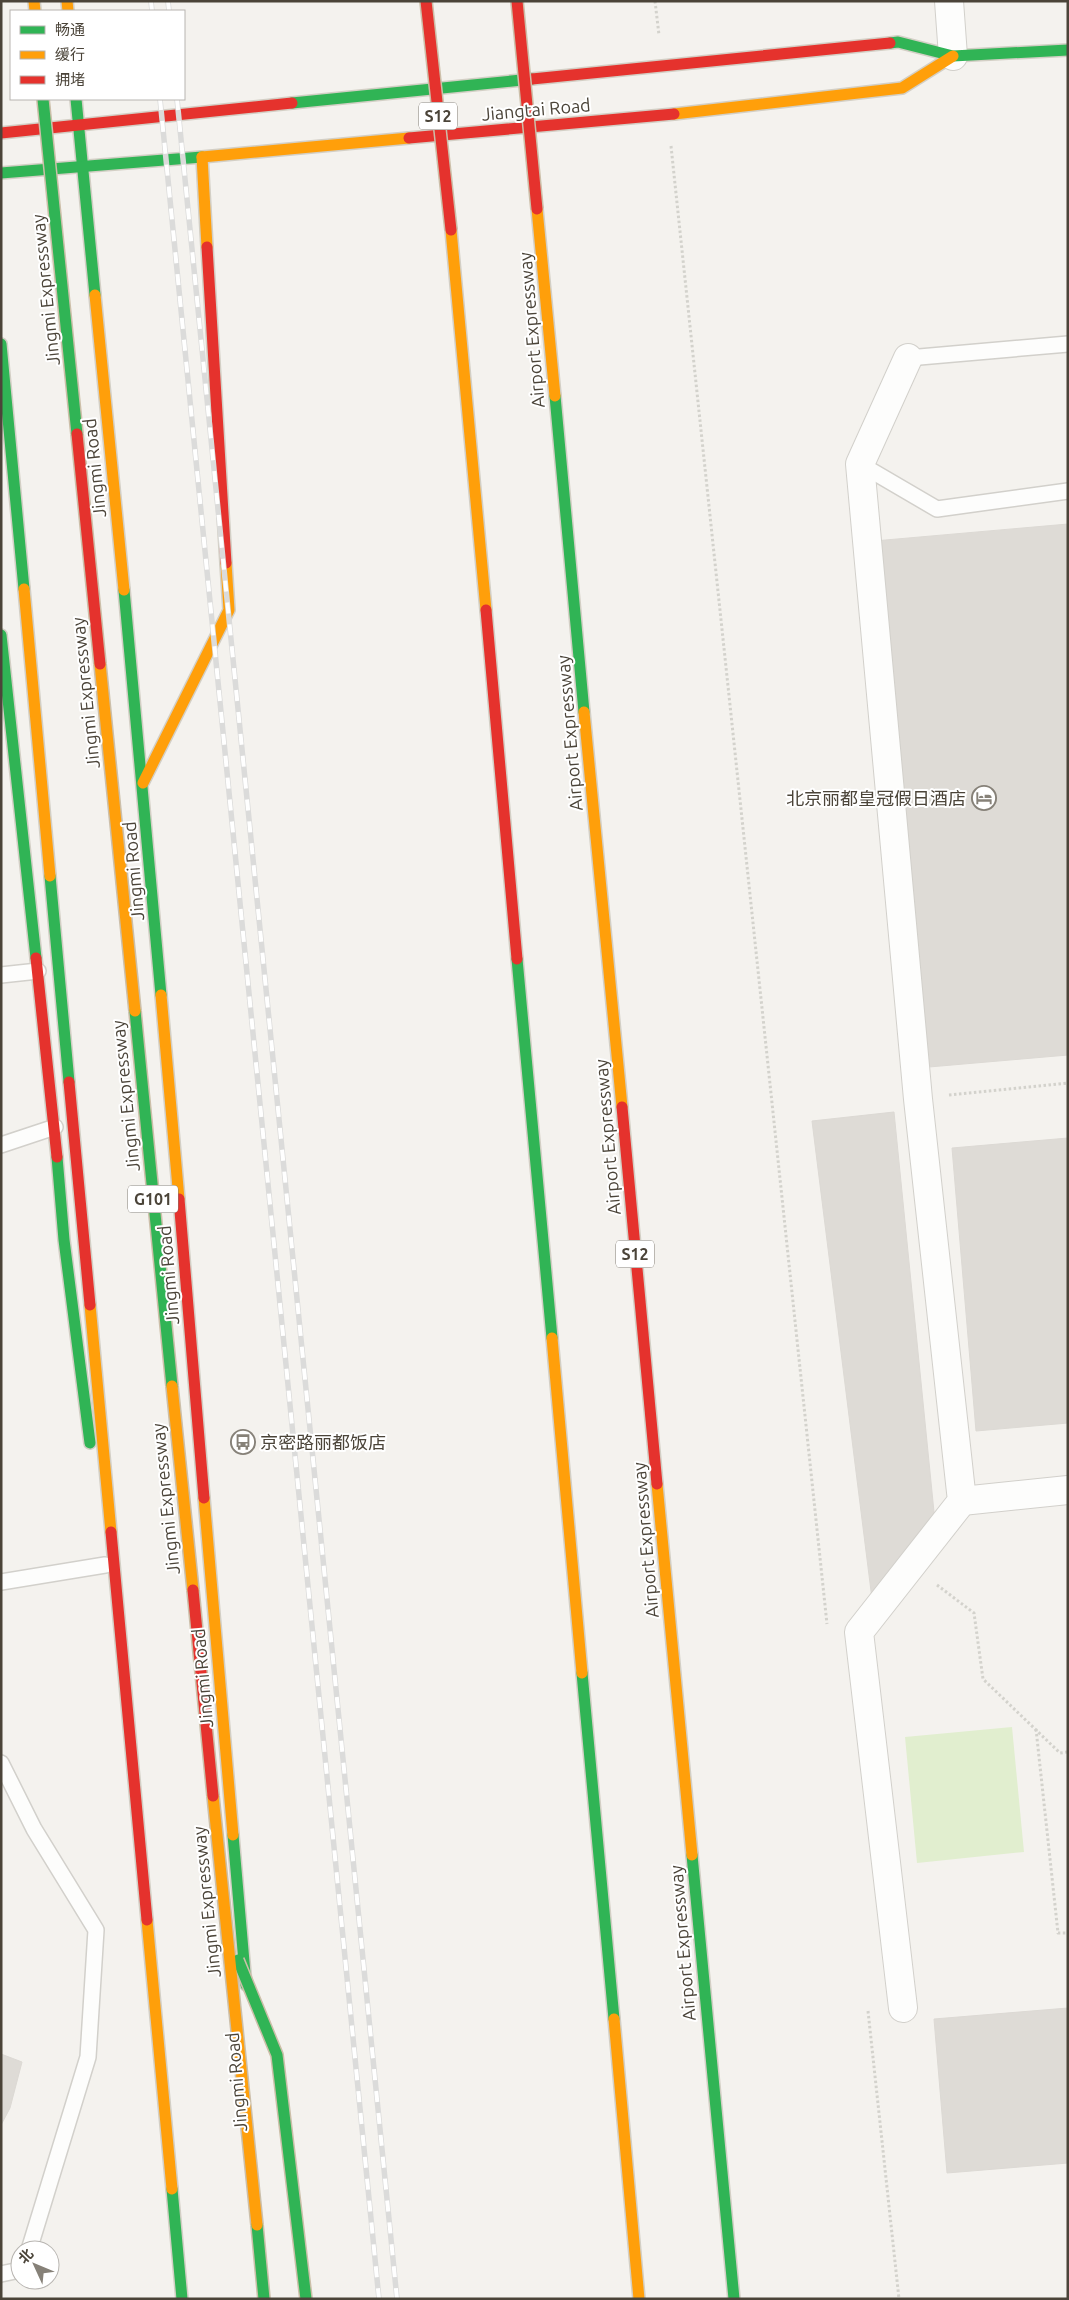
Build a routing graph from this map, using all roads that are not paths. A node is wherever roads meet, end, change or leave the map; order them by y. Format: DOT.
graph roads {
  1 [pos="426,1"];
  2 [pos="517,1"];
  3 [pos="949,1"];
  4 [pos="1068,50"];
  5 [pos="954,56"];
  6 [pos="43,100"];
  7 [pos="76,100"];
  8 [pos="79,125"];
  9 [pos="1,133"];
  10 [pos="202,157"];
  11 [pos="82,168"];
  12 [pos="1,173"];
  13 [pos="1,344"];
  14 [pos="1068,344"];
  15 [pos="908,358"];
  16 [pos="860,464"];
  17 [pos="1068,491"];
  18 [pos="1,635"];
  19 [pos="8,752"];
  20 [pos="143,783"];
  21 [pos="38,971"];
  22 [pos="1,975"];
  23 [pos="55,1127"];
  24 [pos="1,1145"];
  25 [pos="92,1457"];
  26 [pos="94,1476"];
  27 [pos="1068,1490"];
  28 [pos="962,1501"];
  29 [pos="105,1565"];
  30 [pos="1,1582"];
  31 [pos="1,1763"];
  32 [pos="226,1932"];
  33 [pos="904,2008"];
  34 [pos="249,2020"];
  35 [pos="252,2059"];
  36 [pos="32,2240"];
  37 [pos="174,2299"];
  38 [pos="182,2299"];
  39 [pos="264,2299"];
  40 [pos="272,2299"];
  41 [pos="306,2299"];
  42 [pos="639,2299"];
  43 [pos="734,2299"];
  1 -- 42 [label="main road, S12, bridge"];
  2 -- 43 [label="main road, Airport Expressway / S12, bridge"];
  3 -- 5 [label="street"];
  4 -- 5 [label="main road, Jiangtai Road"];
  5 -- 8 [label="main road, Jiangtai Road"];
  5 -- 10 [label="main road, Jiangtai Road"];
  6 -- 32 [label="main road, Jingmi Expressway / G101, bridge"];
  7 -- 8 [label="main road, Jingmi Road / G101"];
  8 -- 9 [label="main road, Jiangtai Road"];
  8 -- 11 [label="main road, Jingmi Road / G101"];
  10 -- 11 [label="main road, Jiangtai Road"];
  10 -- 20 [label="main road"];
  11 -- 12 [label="main road, Jiangtai Road"];
  11 -- 20 [label="main road, Jingmi Road / G101"];
  13 -- 38 [label="main road"];
  14 -- 15 [label="lane"];
  15 -- 16 [label="street"];
  16 -- 17 [label="lane"];
  16 -- 28 [label="street"];
  18 -- 19 [label="main road"];
  19 -- 21 [label="main road"];
  20 -- 34 [label="main road, Jingmi Road / G101"];
  21 -- 22 [label="lane"];
  21 -- 23 [label="main road"];
  23 -- 24 [label="lane"];
  23 -- 25 [label="main road"];
  26 -- 29 [label="main road"];
  27 -- 28 [label="street"];
  28 -- 33 [label="street"];
  29 -- 30 [label="lane"];
  29 -- 37 [label="main road"];
  31 -- 36 [label="lane"];
  32 -- 39 [label="main road, Jingmi Expressway / G101, bridge"];
  32 -- 41 [label="main road, bridge"];
  35 -- 40 [label="main road, Jingmi Road"];
}
